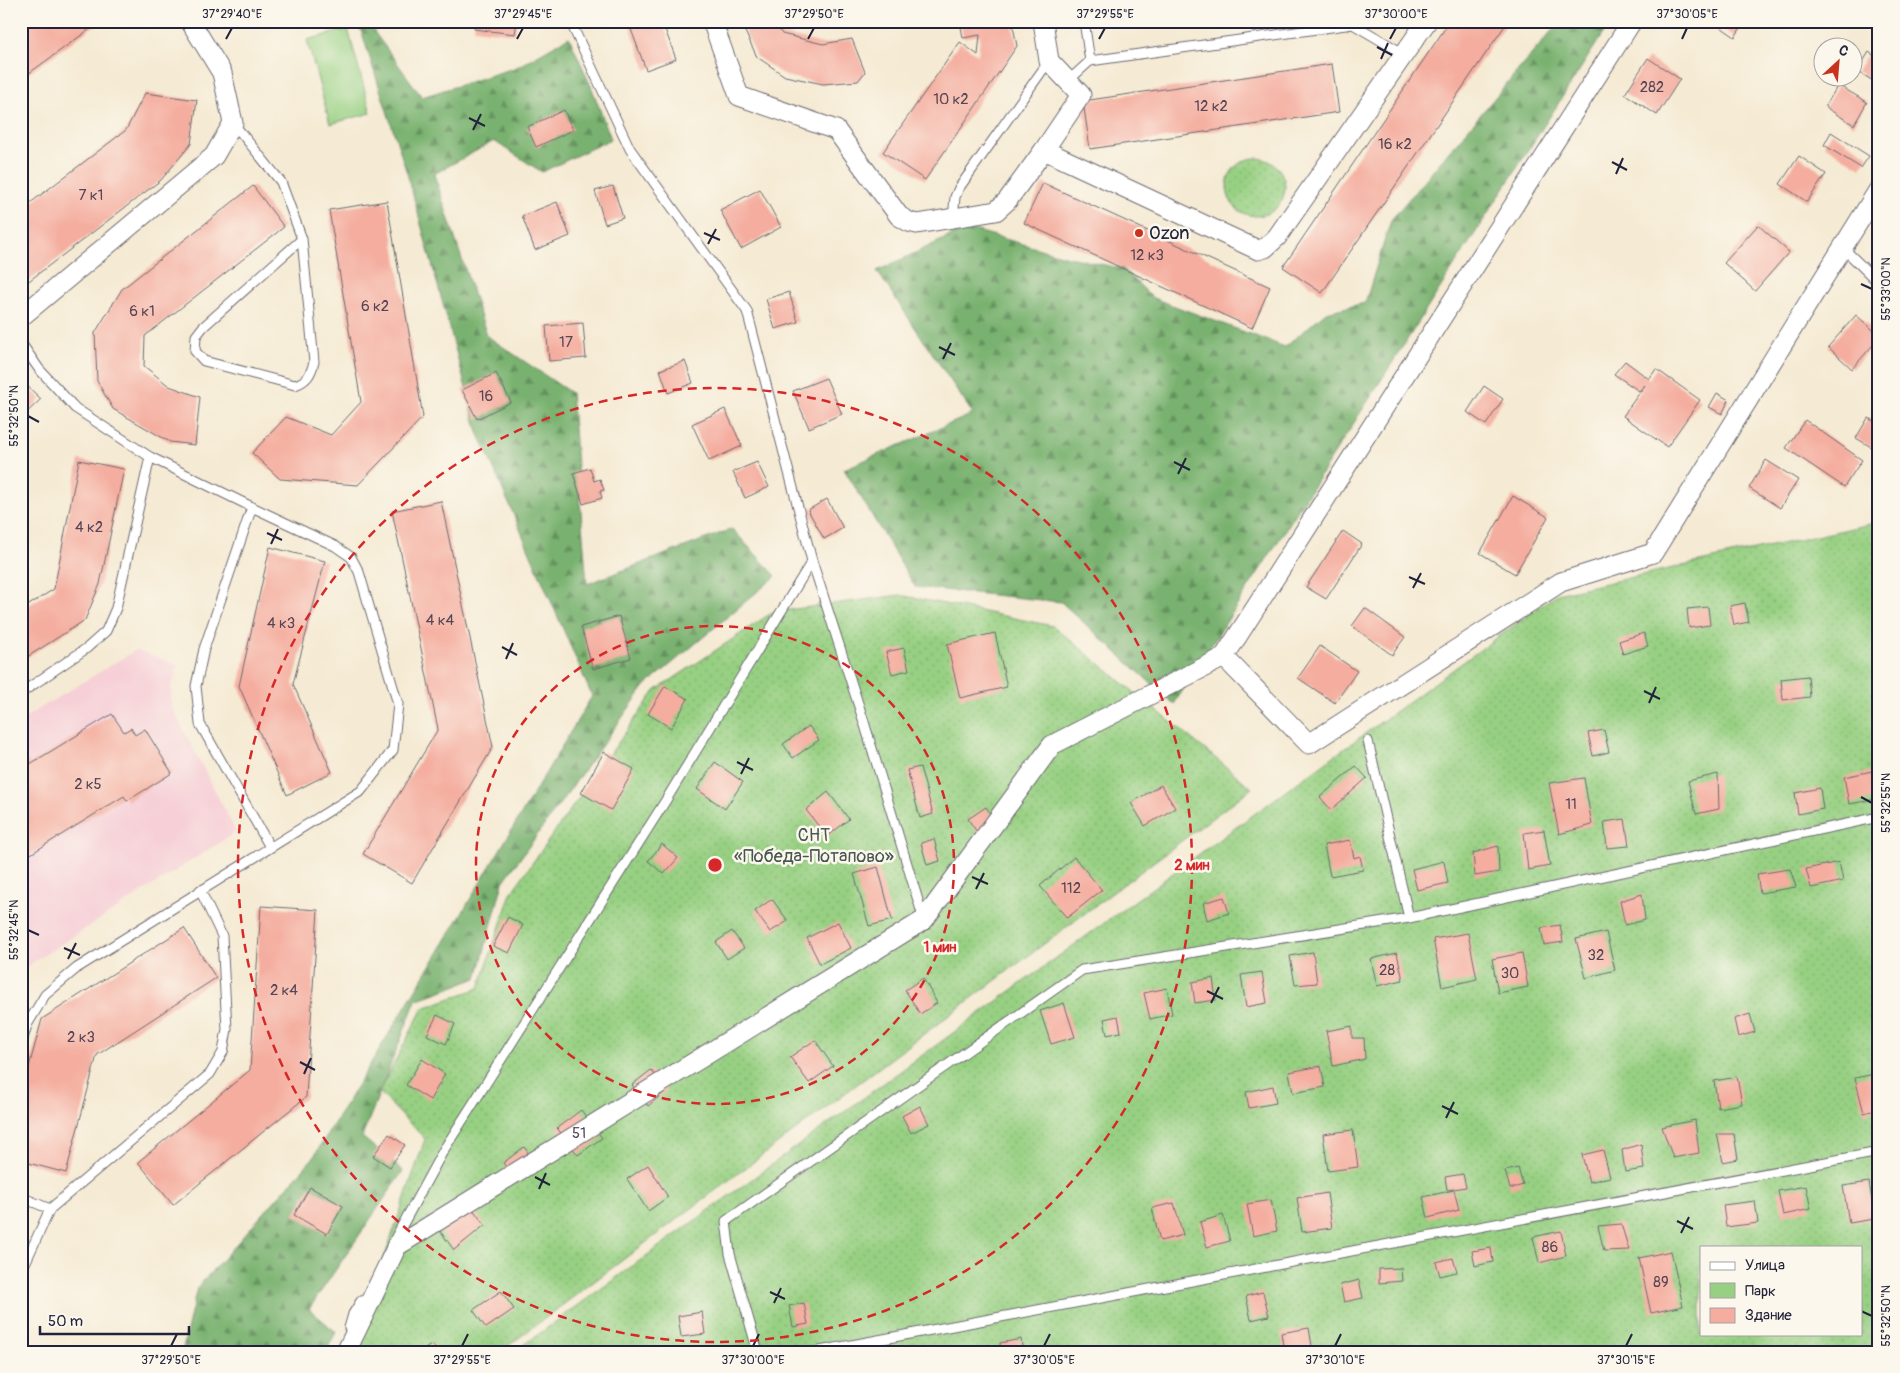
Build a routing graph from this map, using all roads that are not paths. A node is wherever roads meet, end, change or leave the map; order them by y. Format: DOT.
graph roads {
  1 [pos="190,21"];
  2 [pos="570,21"];
  3 [pos="712,21"];
  4 [pos="1043,21"];
  5 [pos="1084,21"];
  6 [pos="1427,21"];
  7 [pos="1632,21"];
  8 [pos="1354,23"];
  9 [pos="1404,54"];
  10 [pos="1049,62"];
  11 [pos="1090,62"];
  12 [pos="1068,81"];
  13 [pos="233,123"];
  14 [pos="1044,150"];
  15 [pos="1879,188"];
  16 [pos="953,219"];
  17 [pos="302,239"];
  18 [pos="1842,247"];
  19 [pos="1879,283"];
  20 [pos="21,317"];
  21 [pos="21,343"];
  22 [pos="150,457"];
  23 [pos="252,507"];
  24 [pos="812,561"];
  25 [pos="1224,657"];
  26 [pos="21,693"];
  27 [pos="1368,740"];
  28 [pos="1879,817"];
  29 [pos="270,847"];
  30 [pos="200,890"];
  31 [pos="1409,918"];
  32 [pos="924,920"];
  33 [pos="21,1046"];
  34 [pos="1879,1152"];
  35 [pos="21,1197"];
  36 [pos="50,1209"];
  37 [pos="21,1272"];
  38 [pos="342,1352"];
  39 [pos="346,1352"];
  40 [pos="758,1352"];
  41 [pos="814,1352"];
  1 -- 13 [label="street"];
  2 -- 24 [label="lane"];
  3 -- 16 [label="street"];
  4 -- 10 [label="street"];
  5 -- 11 [label="lane"];
  6 -- 9 [label="street"];
  7 -- 25 [label="street"];
  8 -- 9 [label="lane"];
  8 -- 11 [label="lane"];
  9 -- 14 [label="street"];
  10 -- 12 [label="street"];
  10 -- 16 [label="lane"];
  11 -- 12 [label="lane"];
  12 -- 14 [label="street"];
  13 -- 17 [label="lane"];
  13 -- 20 [label="street"];
  14 -- 16 [label="street"];
  15 -- 18 [label="street"];
  17 -- 17 [label="lane"];
  18 -- 19 [label="lane"];
  18 -- 25 [label="street"];
  21 -- 22 [label="lane"];
  22 -- 23 [label="lane"];
  22 -- 26 [label="lane"];
  23 -- 29 [label="lane"];
  23 -- 29 [label="lane"];
  24 -- 32 [label="lane"];
  24 -- 38 [label="lane"];
  25 -- 32 [label="street"];
  27 -- 31 [label="lane"];
  28 -- 31 [label="lane"];
  29 -- 30 [label="lane"];
  30 -- 33 [label="lane"];
  30 -- 36 [label="lane"];
  31 -- 40 [label="lane"];
  32 -- 39 [label="street"];
  34 -- 41 [label="lane"];
  35 -- 36 [label="lane"];
  36 -- 37 [label="lane"];
}
